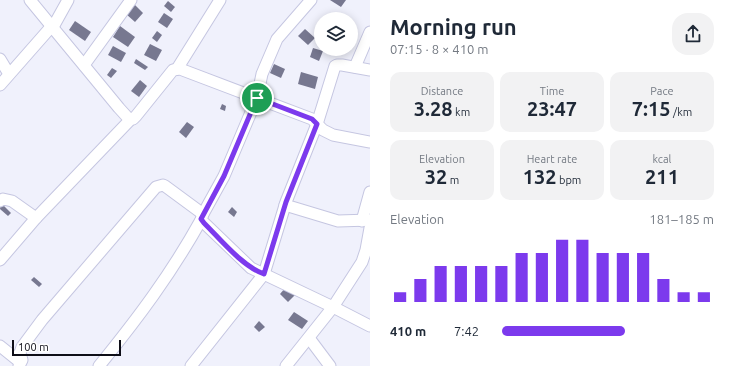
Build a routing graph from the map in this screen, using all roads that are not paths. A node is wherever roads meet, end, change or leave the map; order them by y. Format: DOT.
graph roads {
  1 [pos="30,0"];
  2 [pos="68,0"];
  3 [pos="130,0"];
  4 [pos="220,0"];
  5 [pos="311,0"];
  6 [pos="52,27"];
  7 [pos="370,32"];
  8 [pos="0,59"];
  9 [pos="84,65"];
  10 [pos="355,67"];
  11 [pos="177,69"];
  12 [pos="370,70"];
  13 [pos="9,74"];
  14 [pos="0,85"];
  15 [pos="257,98"];
  16 [pos="131,119"];
  17 [pos="317,124"];
  18 [pos="370,142"];
  19 [pos="370,192"];
  20 [pos="0,201"];
  21 [pos="285,205"];
  22 [pos="202,217"];
  23 [pos="36,218"];
  24 [pos="367,223"];
  25 [pos="0,260"];
  26 [pos="264,274"];
  27 [pos="333,307"];
  28 [pos="370,326"];
  29 [pos="309,338"];
  30 [pos="0,346"];
  31 [pos="20,364"];
  32 [pos="98,366"];
  33 [pos="191,366"];
  34 [pos="286,366"];
  35 [pos="330,366"];
  1 -- 6 [label="street"];
  2 -- 6 [label="street"];
  3 -- 9 [label="street"];
  4 -- 11 [label="street"];
  5 -- 15 [label="street"];
  6 -- 9 [label="street"];
  6 -- 13 [label="street"];
  7 -- 10 [label="street"];
  8 -- 13 [label="street"];
  9 -- 16 [label="street"];
  10 -- 12 [label="street"];
  10 -- 17 [label="street"];
  11 -- 15 [label="street"];
  11 -- 16 [label="street"];
  13 -- 14 [label="street"];
  15 -- 17 [label="street"];
  15 -- 22 [label="street"];
  16 -- 23 [label="street"];
  17 -- 18 [label="street"];
  17 -- 21 [label="street"];
  19 -- 24 [label="street"];
  20 -- 23 [label="street"];
  21 -- 24 [label="street"];
  21 -- 26 [label="street"];
  22 -- 26 [label="street"];
  22 -- 31 [label="street"];
  22 -- 32 [label="street"];
  23 -- 25 [label="street"];
  24 -- 27 [label="street"];
  26 -- 27 [label="street"];
  26 -- 33 [label="street"];
  27 -- 28 [label="street"];
  27 -- 29 [label="street"];
  29 -- 34 [label="street"];
  29 -- 35 [label="street"];
  30 -- 31 [label="street"];
}
